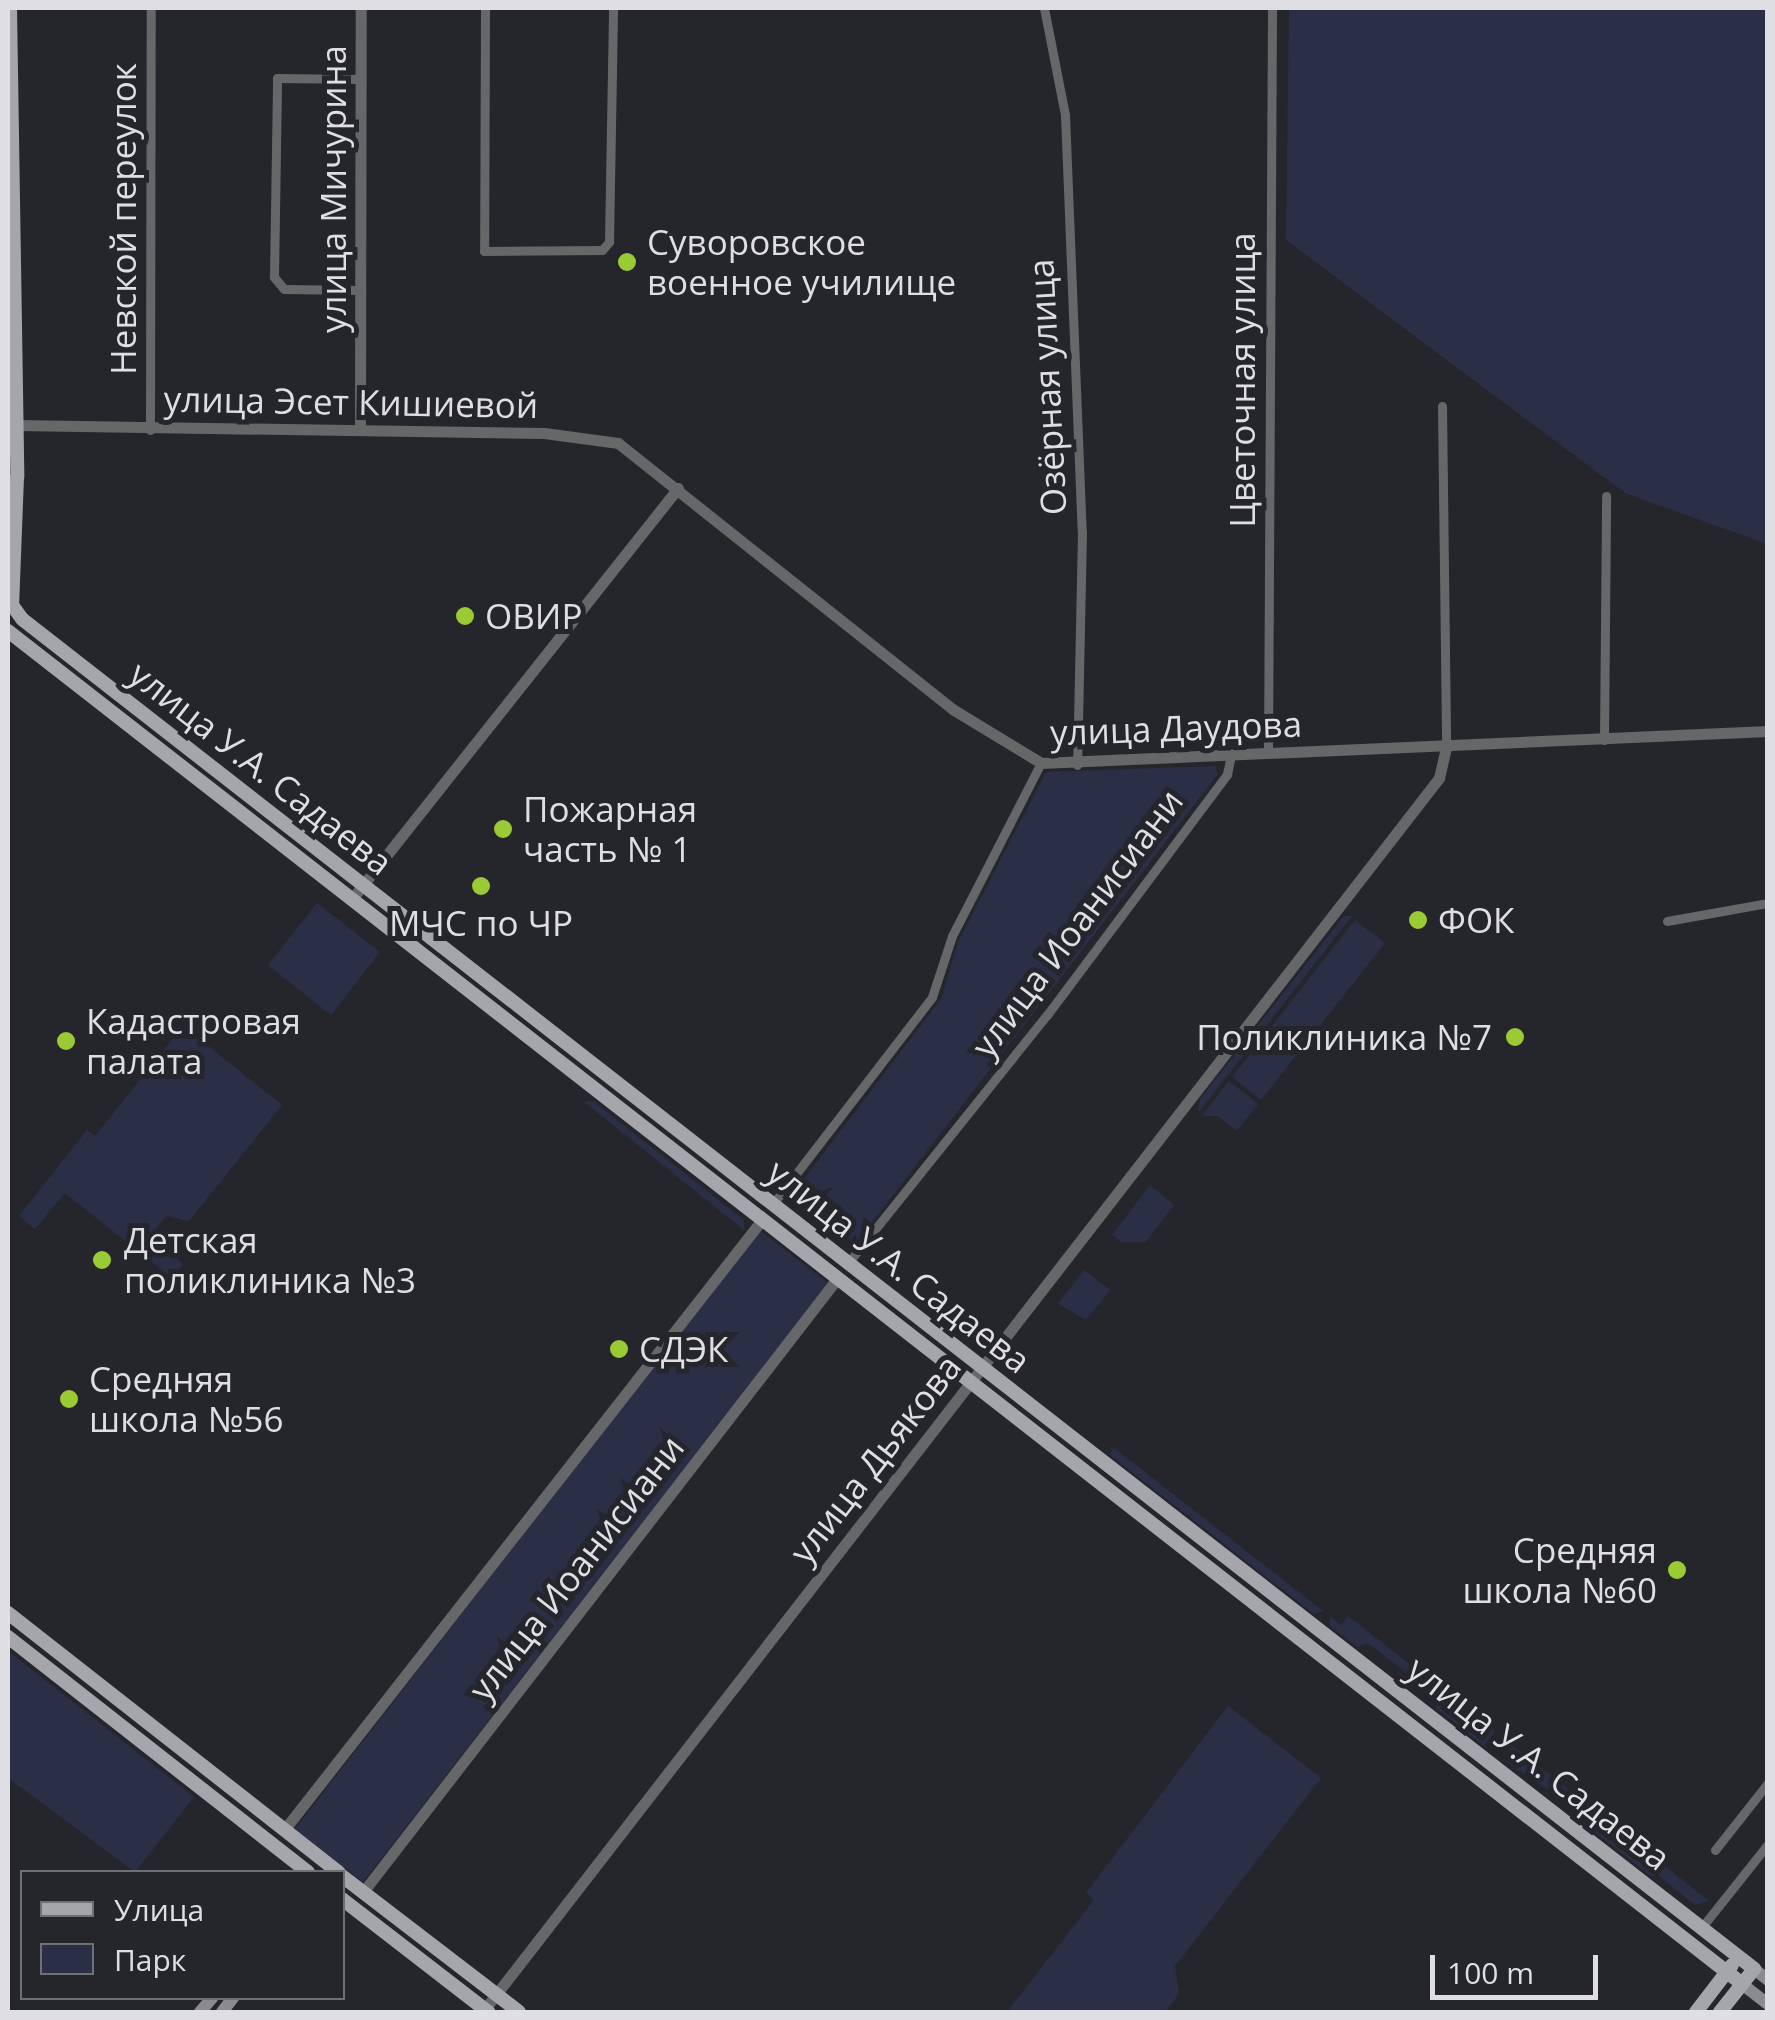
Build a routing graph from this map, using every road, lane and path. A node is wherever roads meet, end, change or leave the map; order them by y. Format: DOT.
graph roads {
  1 [pos="10,8"];
  2 [pos="151,8"];
  3 [pos="361,8"];
  4 [pos="485,8"];
  5 [pos="613,8"];
  6 [pos="1044,8"];
  7 [pos="1272,8"];
  8 [pos="360,80"];
  9 [pos="359,290"];
  10 [pos="1442,406"];
  11 [pos="12,424"];
  12 [pos="150,430"];
  13 [pos="360,430"];
  14 [pos="678,488"];
  15 [pos="1606,496"];
  16 [pos="10,606"];
  17 [pos="8,631"];
  18 [pos="1768,731"];
  19 [pos="1604,740"];
  20 [pos="1446,748"];
  21 [pos="1268,753"];
  22 [pos="1231,755"];
  23 [pos="1041,763"];
  24 [pos="1077,765"];
  25 [pos="362,885"];
  26 [pos="351,900"];
  27 [pos="1768,903"];
  28 [pos="1667,921"];
  29 [pos="772,1206"];
  30 [pos="761,1221"];
  31 [pos="848,1263"];
  32 [pos="836,1280"];
  33 [pos="982,1368"];
  34 [pos="969,1384"];
  35 [pos="8,1613"];
  36 [pos="8,1637"];
  37 [pos="1768,1783"];
  38 [pos="284,1830"];
  39 [pos="1768,1844"];
  40 [pos="1715,1850"];
  41 [pos="320,1858"];
  42 [pos="305,1870"];
  43 [pos="310,1870"];
  44 [pos="334,1870"];
  45 [pos="345,1879"];
  46 [pos="363,1892"];
  47 [pos="345,1901"];
  48 [pos="1702,1928"];
  49 [pos="1739,1957"];
  50 [pos="1754,1969"];
  51 [pos="1727,1972"];
  52 [pos="1768,1980"];
  53 [pos="1742,1984"];
  54 [pos="496,1994"];
  55 [pos="1768,2004"];
  56 [pos="486,2011"];
  57 [pos="519,2012"];
  58 [pos="1696,2012"];
  59 [pos="1720,2012"];
  1 -- 11 [label="main road"];
  2 -- 12 [label="street, Невской переулок"];
  3 -- 8 [label="street, улица Мичурина"];
  4 -- 5 [label="street"];
  6 -- 24 [label="street, Озёрная улица"];
  7 -- 21 [label="street, Цветочная улица"];
  8 -- 9 [label="street, улица Мичурина"];
  8 -- 9 [label="street"];
  9 -- 13 [label="street, улица Мичурина"];
  10 -- 20 [label="street"];
  11 -- 12 [label="street, улица Эсет Кишиевой"];
  11 -- 16 [label="main road"];
  12 -- 13 [label="street, улица Эсет Кишиевой"];
  13 -- 14 [label="street, улица Эсет Кишиевой"];
  14 -- 23 [label="street, улица Даудова"];
  14 -- 25 [label="street"];
  15 -- 19 [label="street"];
  16 -- 25 [label="main road, улица У.А. Садаева"];
  17 -- 26 [label="main road, улица У.А. Садаева"];
  18 -- 19 [label="street, улица Даудова"];
  19 -- 20 [label="street, улица Даудова"];
  20 -- 21 [label="street, улица Даудова"];
  20 -- 33 [label="street, улица Дьякова"];
  21 -- 22 [label="street, улица Даудова"];
  22 -- 24 [label="street, улица Даудова"];
  22 -- 31 [label="street, улица Иоанисиани"];
  23 -- 24 [label="street, улица Даудова"];
  23 -- 29 [label="street, улица Иоанисиани"];
  25 -- 26 [label="street"];
  25 -- 29 [label="main road, улица У.А. Садаева"];
  26 -- 30 [label="main road, улица У.А. Садаева"];
  27 -- 28 [label="street"];
  29 -- 31 [label="main road, улица У.А. Садаева"];
  30 -- 32 [label="main road, улица У.А. Садаева"];
  30 -- 38 [label="street, улица Иоанисиани"];
  31 -- 33 [label="main road, улица У.А. Садаева"];
  32 -- 34 [label="main road, улица У.А. Садаева"];
  32 -- 46 [label="street, улица Иоанисиани"];
  33 -- 34 [label="street, улица Дьякова"];
  33 -- 48 [label="main road, улица У.А. Садаева"];
  34 -- 51 [label="main road, улица У.А. Садаева"];
  34 -- 54 [label="street, улица Дьякова"];
  35 -- 38 [label="main road"];
  36 -- 42 [label="main road"];
  37 -- 40 [label="street"];
  38 -- 41 [label="main road"];
  39 -- 48 [label="street"];
  41 -- 43 [label="main road"];
  41 -- 44 [label="main road"];
  45 -- 46 [label="main road"];
  46 -- 54 [label="main road"];
  47 -- 56 [label="main road"];
  48 -- 49 [label="main road, улица У.А. Садаева"];
  49 -- 50 [label="main road, улица У.А. Садаева"];
  49 -- 51 [label="main road"];
  50 -- 52 [label="main road"];
  50 -- 53 [label="main road"];
  51 -- 53 [label="main road, улица У.А. Садаева"];
  51 -- 58 [label="main road"];
  53 -- 55 [label="main road"];
  53 -- 59 [label="main road"];
  54 -- 56 [label="street, улица Дьякова"];
  54 -- 57 [label="main road"];
}
